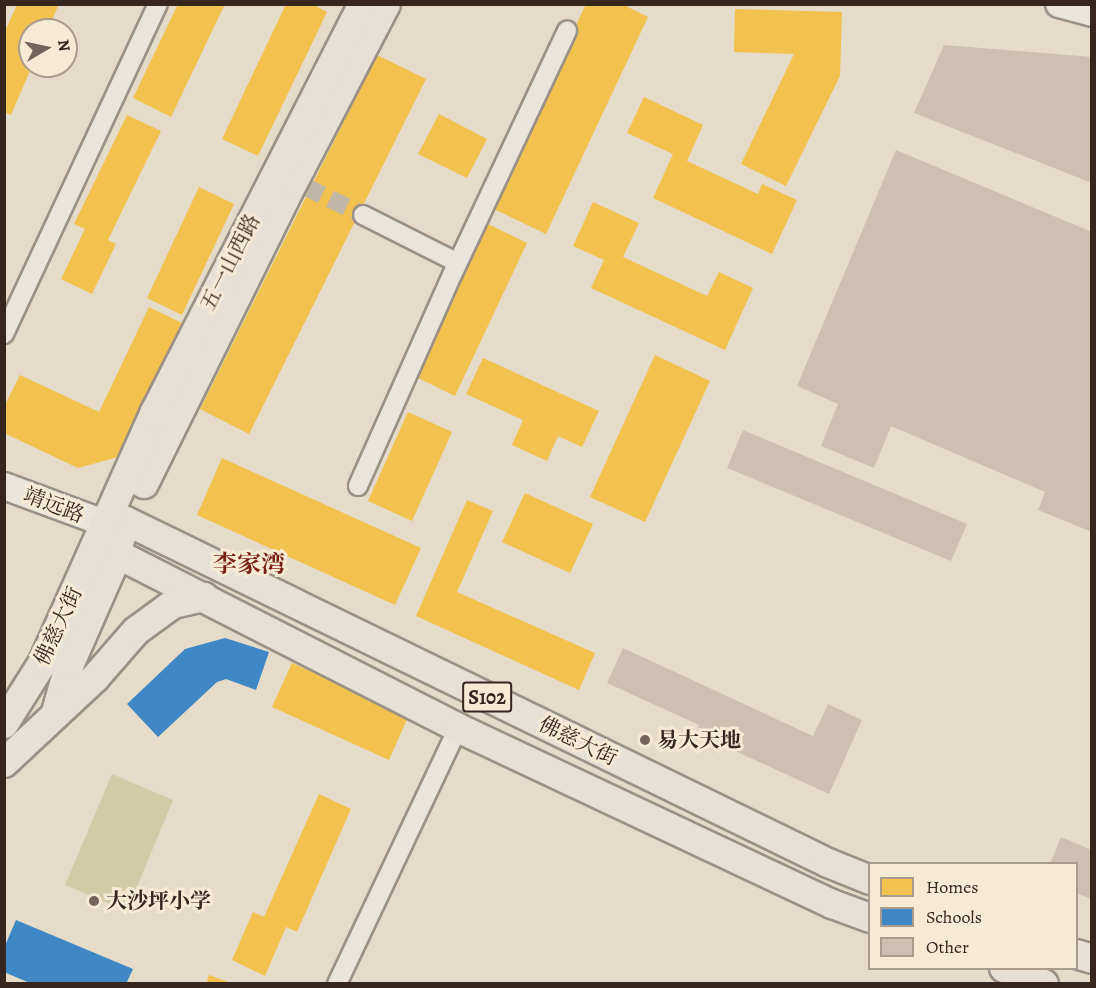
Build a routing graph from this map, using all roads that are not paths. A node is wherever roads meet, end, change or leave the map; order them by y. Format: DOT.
graph roads {
  1 [pos="158,4"];
  2 [pos="363,4"];
  3 [pos="386,4"];
  4 [pos="1059,4"];
  5 [pos="1092,13"];
  6 [pos="567,31"];
  7 [pos="363,215"];
  8 [pos="458,263"];
  9 [pos="4,334"];
  10 [pos="4,486"];
  11 [pos="357,486"];
  12 [pos="115,522"];
  13 [pos="115,553"];
  14 [pos="204,597"];
  15 [pos="56,712"];
  16 [pos="4,724"];
  17 [pos="458,728"];
  18 [pos="4,763"];
  19 [pos="868,879"];
  20 [pos="868,917"];
  21 [pos="1002,970"];
  22 [pos="1006,970"];
  23 [pos="337,984"];
  24 [pos="994,984"];
  25 [pos="1044,984"];
  1 -- 9 [label="street"];
  2 -- 12 [label="main road, 五一山西路"];
  3 -- 12 [label="main road, 五一山西路"];
  4 -- 5 [label="street"];
  6 -- 8 [label="street"];
  7 -- 8 [label="street"];
  8 -- 11 [label="street"];
  10 -- 12 [label="street, 靖远路"];
  12 -- 13 [label="main road"];
  12 -- 16 [label="main road, 佛慈大街"];
  12 -- 19 [label="main road, 佛慈大街 / S102"];
  13 -- 14 [label="main road, 佛慈大街"];
  13 -- 15 [label="main road, 佛慈大街"];
  14 -- 15 [label="main road, 佛慈大街"];
  14 -- 17 [label="main road, 佛慈大街 / S102"];
  15 -- 18 [label="main road, 佛慈大街"];
  17 -- 20 [label="main road, 佛慈大街 / S102"];
  17 -- 23 [label="street"];
  21 -- 24 [label="street"];
  22 -- 25 [label="main road"];
}
